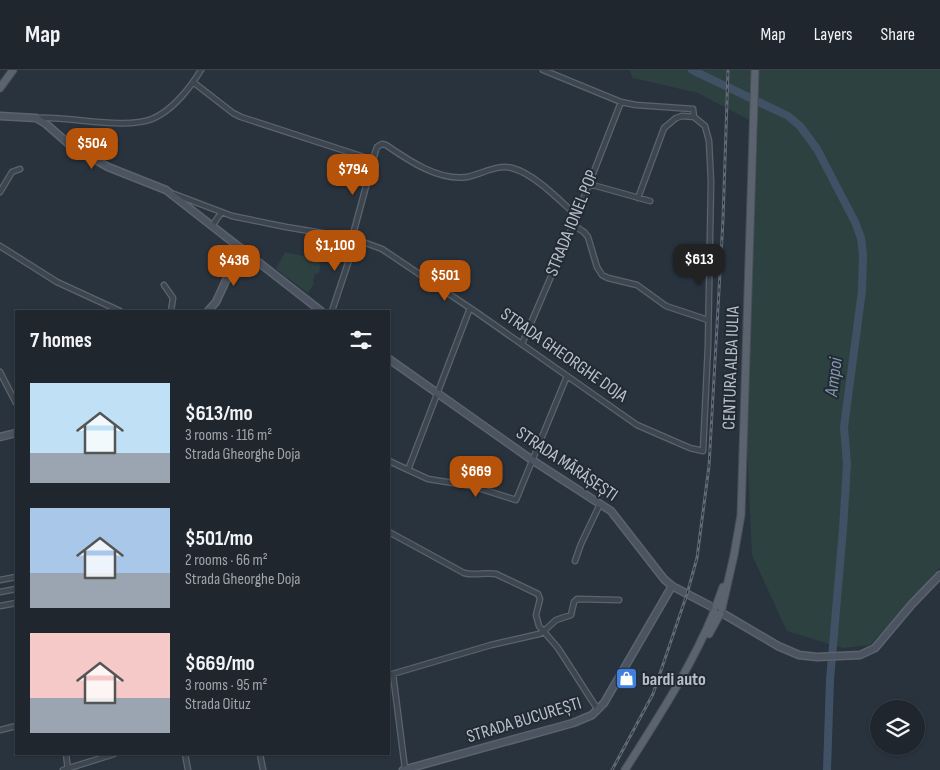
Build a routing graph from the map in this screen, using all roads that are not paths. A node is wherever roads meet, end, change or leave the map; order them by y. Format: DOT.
graph roads {
  1 [pos="8,70"];
  2 [pos="13,70"];
  3 [pos="201,70"];
  4 [pos="542,70"];
  5 [pos="755,70"];
  6 [pos="0,80"];
  7 [pos="192,82"];
  8 [pos="0,88"];
  9 [pos="621,102"];
  10 [pos="0,116"];
  11 [pos="694,117"];
  12 [pos="36,118"];
  13 [pos="373,160"];
  14 [pos="20,169"];
  15 [pos="589,184"];
  16 [pos="166,190"];
  17 [pos="0,192"];
  18 [pos="638,198"];
  19 [pos="650,201"];
  20 [pos="221,213"];
  21 [pos="577,216"];
  22 [pos="573,225"];
  23 [pos="212,226"];
  24 [pos="354,239"];
  25 [pos="0,246"];
  26 [pos="241,248"];
  27 [pos="164,285"];
  28 [pos="470,308"];
  29 [pos="118,310"];
  30 [pos="171,310"];
  31 [pos="209,310"];
  32 [pos="320,310"];
  33 [pos="332,310"];
  34 [pos="708,320"];
  35 [pos="522,344"];
  36 [pos="390,360"];
  37 [pos="0,372"];
  38 [pos="567,376"];
  39 [pos="438,393"];
  40 [pos="15,402"];
  41 [pos="15,434"];
  42 [pos="0,437"];
  43 [pos="532,460"];
  44 [pos="390,461"];
  45 [pos="408,470"];
  46 [pos="600,504"];
  47 [pos="390,533"];
  48 [pos="575,561"];
  49 [pos="940,575"];
  50 [pos="15,578"];
  51 [pos="0,580"];
  52 [pos="672,586"];
  53 [pos="15,589"];
  54 [pos="0,592"];
  55 [pos="619,600"];
  56 [pos="15,604"];
  57 [pos="0,606"];
  58 [pos="718,610"];
  59 [pos="543,632"];
  60 [pos="391,675"];
  61 [pos="598,710"];
  62 [pos="15,726"];
  63 [pos="0,730"];
  64 [pos="66,755"];
  65 [pos="111,755"];
  66 [pos="185,755"];
  67 [pos="260,755"];
  68 [pos="67,770"];
  69 [pos="188,770"];
  70 [pos="263,770"];
  71 [pos="404,770"];
  72 [pos="625,770"];
  1 -- 6 [label="main road"];
  2 -- 8 [label="main road"];
  3 -- 7 [label="street"];
  4 -- 9 [label="street"];
  5 -- 58 [label="main road, CENTURA ALBA IULIA"];
  7 -- 12 [label="street"];
  7 -- 13 [label="street"];
  9 -- 11 [label="street"];
  9 -- 15 [label="street, STRADA IONEL POP"];
  10 -- 12 [label="street"];
  11 -- 18 [label="street"];
  11 -- 34 [label="street, STRADA GHEORGHE DOJA"];
  12 -- 16 [label="street, STRADA GHEORGHE DOJA"];
  13 -- 21 [label="street"];
  13 -- 24 [label="street"];
  14 -- 17 [label="street"];
  15 -- 18 [label="street"];
  15 -- 21 [label="street, STRADA IONEL POP"];
  16 -- 20 [label="street, STRADA GHEORGHE DOJA"];
  16 -- 23 [label="street"];
  18 -- 19 [label="street"];
  20 -- 23 [label="street"];
  20 -- 24 [label="street, STRADA GHEORGHE DOJA"];
  21 -- 22 [label="street, STRADA IONEL POP"];
  22 -- 34 [label="street"];
  22 -- 35 [label="street, STRADA IONEL POP"];
  23 -- 26 [label="street"];
  24 -- 28 [label="street, STRADA GHEORGHE DOJA"];
  24 -- 33 [label="street"];
  25 -- 29 [label="street"];
  26 -- 31 [label="street"];
  26 -- 32 [label="street"];
  27 -- 30 [label="street"];
  28 -- 35 [label="street, STRADA GHEORGHE DOJA"];
  28 -- 39 [label="street"];
  34 -- 38 [label="street, STRADA GHEORGHE DOJA"];
  35 -- 38 [label="street, STRADA GHEORGHE DOJA"];
  36 -- 39 [label="street, STRADA MĂRĂȘEȘTI"];
  37 -- 40 [label="street"];
  38 -- 43 [label="street"];
  39 -- 43 [label="street, STRADA MĂRĂȘEȘTI"];
  39 -- 45 [label="street"];
  41 -- 42 [label="street"];
  43 -- 45 [label="street"];
  43 -- 46 [label="street, STRADA MĂRĂȘEȘTI"];
  44 -- 45 [label="street"];
  46 -- 48 [label="street"];
  46 -- 52 [label="street, STRADA MĂRĂȘEȘTI"];
  47 -- 59 [label="street"];
  49 -- 58 [label="street, STRADA MĂRĂȘEȘTI"];
  50 -- 51 [label="street"];
  52 -- 58 [label="street, STRADA MĂRĂȘEȘTI"];
  52 -- 61 [label="street, STRADA BUCUREȘTI"];
  53 -- 54 [label="street"];
  55 -- 59 [label="street"];
  56 -- 57 [label="street"];
  58 -- 72 [label="main road, CENTURA ALBA IULIA"];
  59 -- 60 [label="street"];
  59 -- 61 [label="street"];
  60 -- 71 [label="street"];
  61 -- 71 [label="street, STRADA BUCUREȘTI"];
  62 -- 63 [label="street"];
  64 -- 68 [label="street"];
  65 -- 68 [label="street"];
  66 -- 69 [label="street"];
  67 -- 70 [label="street"];
}
